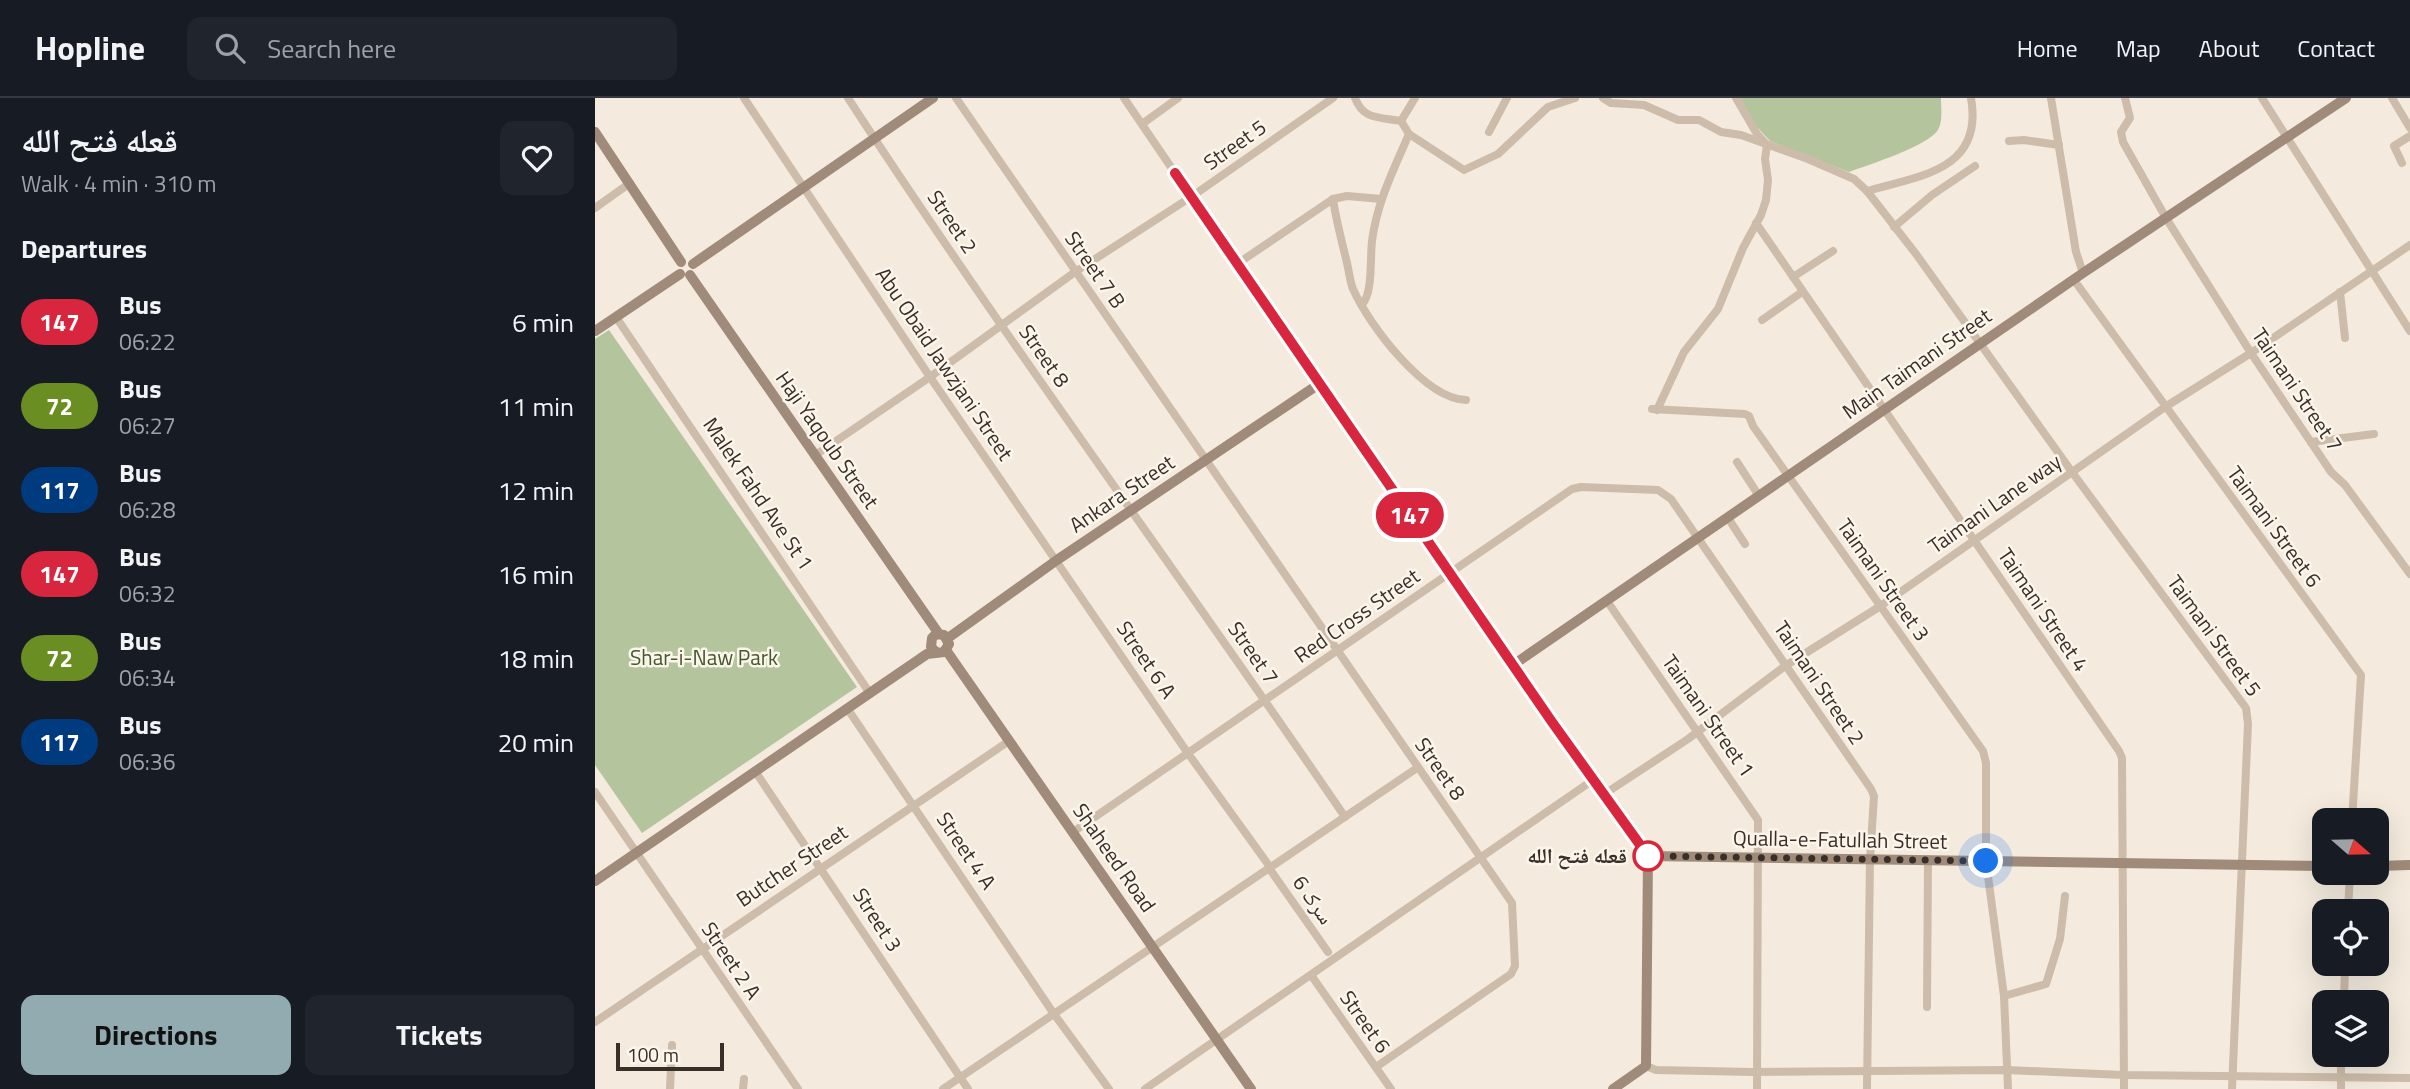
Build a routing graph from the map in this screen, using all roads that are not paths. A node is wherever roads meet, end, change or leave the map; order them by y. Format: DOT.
graph roads {
  1 [pos="744,98"];
  2 [pos="848,98"];
  3 [pos="933,98"];
  4 [pos="956,98"];
  5 [pos="1124,98"];
  6 [pos="1178,98"];
  7 [pos="1333,98"];
  8 [pos="1355,98"];
  9 [pos="1415,98"];
  10 [pos="1507,98"];
  11 [pos="1575,98"];
  12 [pos="1603,98"];
  13 [pos="1736,98"];
  14 [pos="1971,98"];
  15 [pos="2051,98"];
  16 [pos="2125,98"];
  17 [pos="2262,98"];
  18 [pos="2346,98"];
  19 [pos="2392,98"];
  20 [pos="1401,121"];
  21 [pos="1142,124"];
  22 [pos="2410,128"];
  23 [pos="595,132"];
  24 [pos="1489,132"];
  25 [pos="1409,134"];
  26 [pos="2410,136"];
  27 [pos="2287,137"];
  28 [pos="874,138"];
  29 [pos="2009,141"];
  30 [pos="1767,145"];
  31 [pos="2059,145"];
  32 [pos="2402,163"];
  33 [pos="1975,166"];
  34 [pos="1175,173"];
  35 [pos="629,183"];
  36 [pos="803,188"];
  37 [pos="1867,191"];
  38 [pos="1191,197"];
  39 [pos="1333,199"];
  40 [pos="1381,199"];
  41 [pos="595,208"];
  42 [pos="2167,218"];
  43 [pos="1756,223"];
  44 [pos="1894,227"];
  45 [pos="2410,245"];
  46 [pos="1832,251"];
  47 [pos="1237,264"];
  48 [pos="686,269"];
  49 [pos="2370,271"];
  50 [pos="1075,272"];
  51 [pos="2079,277"];
  52 [pos="1793,278"];
  53 [pos="1802,292"];
  54 [pos="2340,292"];
  55 [pos="1362,304"];
  56 [pos="616,317"];
  57 [pos="1762,320"];
  58 [pos="1001,325"];
  59 [pos="595,331"];
  60 [pos="2410,331"];
  61 [pos="2345,338"];
  62 [pos="1980,343"];
  63 [pos="2251,353"];
  64 [pos="930,377"];
  65 [pos="1319,384"];
  66 [pos="1466,400"];
  67 [pos="2165,407"];
  68 [pos="1885,411"];
  69 [pos="2374,434"];
  70 [pos="2311,442"];
  71 [pos="814,456"];
  72 [pos="1206,460"];
  73 [pos="1737,462"];
  74 [pos="2071,472"];
  75 [pos="1790,475"];
  76 [pos="1759,496"];
  77 [pos="1131,511"];
  78 [pos="1728,518"];
  79 [pos="1698,538"];
  80 [pos="1975,538"];
  81 [pos="1745,544"];
  82 [pos="1057,560"];
  83 [pos="1450,573"];
  84 [pos="2410,574"];
  85 [pos="1607,601"];
  86 [pos="1879,607"];
  87 [pos="940,640"];
  88 [pos="1337,651"];
  89 [pos="1513,665"];
  90 [pos="1785,666"];
  91 [pos="869,692"];
  92 [pos="1266,700"];
  93 [pos="847,708"];
  94 [pos="1696,733"];
  95 [pos="1009,741"];
  96 [pos="1187,752"];
  97 [pos="1417,768"];
  98 [pos="755,772"];
  99 [pos="1593,780"];
  100 [pos="595,792"];
  101 [pos="1603,795"];
  102 [pos="913,804"];
  103 [pos="2353,808"];
  104 [pos="1345,817"];
  105 [pos="1073,832"];
  106 [pos="636,853"];
  107 [pos="1648,856"];
  108 [pos="1481,858"];
  109 [pos="1759,858"];
  110 [pos="1870,859"];
  111 [pos="1928,861"];
  112 [pos="1986,861"];
  113 [pos="2123,863"];
  114 [pos="2242,864"];
  115 [pos="2410,865"];
  116 [pos="2312,866"];
  117 [pos="2389,866"];
  118 [pos="821,867"];
  119 [pos="1270,868"];
  120 [pos="595,881"];
  121 [pos="2065,896"];
  122 [pos="1153,947"];
  123 [pos="701,948"];
  124 [pos="1328,952"];
  125 [pos="1311,975"];
  126 [pos="2004,996"];
  127 [pos="1927,1007"];
  128 [pos="1054,1014"];
  129 [pos="595,1022"];
  130 [pos="1217,1040"];
  131 [pos="672,1045"];
  132 [pos="1646,1066"];
  133 [pos="1376,1067"];
  134 [pos="2340,1067"];
  135 [pos="2007,1070"];
  136 [pos="1867,1071"];
  137 [pos="1758,1072"];
  138 [pos="2123,1075"];
  139 [pos="2232,1076"];
  140 [pos="960,1077"];
  141 [pos="790,1078"];
  142 [pos="2340,1078"];
  143 [pos="2410,1078"];
  144 [pos="744,1079"];
  145 [pos="670,1089"];
  146 [pos="743,1089"];
  147 [pos="789,1089"];
  148 [pos="798,1089"];
  149 [pos="943,1089"];
  150 [pos="968,1089"];
  151 [pos="1109,1089"];
  152 [pos="1146,1089"];
  153 [pos="1251,1089"];
  154 [pos="1391,1089"];
  155 [pos="1613,1089"];
  156 [pos="1757,1089"];
  157 [pos="1867,1089"];
  158 [pos="2008,1089"];
  159 [pos="2124,1089"];
  160 [pos="2232,1089"];
  161 [pos="2341,1089"];
  1 -- 36 [label="street, Abu Obaid Jawzjani Street"];
  2 -- 28 [label="street, Street 2"];
  3 -- 28 [label="main road"];
  4 -- 50 [label="street, Street 7 B"];
  5 -- 21 [label="street"];
  6 -- 21 [label="street"];
  7 -- 38 [label="street, Street 5"];
  8 -- 20 [label="street"];
  9 -- 20 [label="street"];
  10 -- 24 [label="street"];
  11 -- 25 [label="street"];
  12 -- 30 [label="street, Taimani Street 5"];
  13 -- 30 [label="street"];
  14 -- 37 [label="street"];
  15 -- 31 [label="street"];
  16 -- 42 [label="street, Taimani Street 7"];
  17 -- 27 [label="street"];
  18 -- 27 [label="main road, Main Taimani Street"];
  19 -- 22 [label="street"];
  20 -- 25 [label="street"];
  21 -- 34 [label="street"];
  23 -- 35 [label="main road, Haji Yaqoub Street"];
  25 -- 40 [label="street"];
  26 -- 32 [label="street"];
  27 -- 42 [label="main road, Main Taimani Street"];
  27 -- 49 [label="street"];
  28 -- 36 [label="main road"];
  28 -- 58 [label="street, Street 2"];
  29 -- 31 [label="street"];
  30 -- 37 [label="street, Taimani Street 5"];
  30 -- 43 [label="street"];
  31 -- 51 [label="street"];
  33 -- 44 [label="street"];
  34 -- 38 [label="main road"];
  35 -- 41 [label="street"];
  35 -- 48 [label="main road, Haji Yaqoub Street"];
  36 -- 48 [label="main road"];
  36 -- 64 [label="street, Abu Obaid Jawzjani Street"];
  37 -- 44 [label="street, Taimani Street 5"];
  38 -- 47 [label="main road"];
  38 -- 50 [label="street, Street 5"];
  39 -- 40 [label="street"];
  39 -- 47 [label="street"];
  39 -- 55 [label="street"];
  40 -- 55 [label="street"];
  42 -- 51 [label="main road, Main Taimani Street"];
  42 -- 63 [label="street, Taimani Street 7"];
  43 -- 52 [label="street, Taimani Street 4"];
  43 -- 75 [label="street, Taimani Street 3"];
  44 -- 62 [label="street, Taimani Street 5"];
  45 -- 49 [label="street, Taimani Lane way"];
  46 -- 52 [label="street"];
  47 -- 65 [label="main road"];
  48 -- 56 [label="main road"];
  48 -- 71 [label="main road, Haji Yaqoub Street"];
  49 -- 54 [label="street, Taimani Lane way"];
  49 -- 60 [label="street"];
  50 -- 58 [label="street, Street 5"];
  50 -- 72 [label="street, Street 7 B"];
  51 -- 62 [label="main road, Main Taimani Street"];
  51 -- 67 [label="street, Taimani Street 6"];
  52 -- 53 [label="street, Taimani Street 4"];
  53 -- 57 [label="street"];
  53 -- 68 [label="street, Taimani Street 4"];
  54 -- 61 [label="street"];
  54 -- 63 [label="street, Taimani Lane way"];
  55 -- 66 [label="street"];
  56 -- 59 [label="main road"];
  56 -- 91 [label="street, Malek Fahd Ave St 1"];
  58 -- 64 [label="street, Street 5"];
  58 -- 77 [label="street, Street 8"];
  62 -- 68 [label="main road, Main Taimani Street"];
  62 -- 74 [label="street, Taimani Street 5"];
  63 -- 67 [label="street, Taimani Lane way"];
  63 -- 70 [label="street, Taimani Street 7"];
  64 -- 71 [label="street, Street 5"];
  64 -- 82 [label="street, Abu Obaid Jawzjani Street"];
  65 -- 72 [label="main road, Ankara Street"];
  65 -- 83 [label="main road"];
  67 -- 74 [label="street, Taimani Lane way"];
  67 -- 103 [label="street, Taimani Street 6"];
  68 -- 75 [label="main road, Main Taimani Street"];
  68 -- 80 [label="street, Taimani Street 4"];
  69 -- 70 [label="street"];
  70 -- 84 [label="street, Taimani Street 7"];
  71 -- 87 [label="main road, Haji Yaqoub Street"];
  72 -- 77 [label="main road, Ankara Street"];
  72 -- 88 [label="street, Street 8"];
  73 -- 76 [label="street"];
  74 -- 80 [label="street, Taimani Lane way"];
  74 -- 114 [label="street, Taimani Street 5"];
  75 -- 76 [label="main road, Main Taimani Street"];
  75 -- 86 [label="street, Taimani Street 3"];
  76 -- 78 [label="main road, Main Taimani Street"];
  77 -- 82 [label="main road, Ankara Street"];
  77 -- 92 [label="street, Street 7"];
  78 -- 79 [label="main road, Main Taimani Street"];
  78 -- 81 [label="street"];
  79 -- 83 [label="street, Red Cross Street"];
  79 -- 85 [label="main road, Main Taimani Street"];
  79 -- 90 [label="street, Taimani Street 2"];
  80 -- 86 [label="street, Taimani Lane way"];
  80 -- 113 [label="street, Taimani Street 4"];
  82 -- 87 [label="main road, Ankara Street"];
  82 -- 96 [label="street, Street 6 A"];
  83 -- 88 [label="street, Red Cross Street"];
  83 -- 89 [label="main road"];
  85 -- 89 [label="main road, Main Taimani Street"];
  85 -- 94 [label="street, Taimani Street 1"];
  86 -- 90 [label="street, Taimani Lane way"];
  86 -- 112 [label="street, Taimani Street 3"];
  87 -- 91 [label="main road, Ankara Street"];
  87 -- 95 [label="main road, Shaheed Road"];
  88 -- 92 [label="street, Red Cross Street"];
  88 -- 97 [label="street, Street 8"];
  89 -- 99 [label="main road"];
  90 -- 94 [label="street, Taimani Lane way"];
  90 -- 110 [label="street, Taimani Street 2"];
  91 -- 93 [label="main road, Ankara Street"];
  92 -- 96 [label="street, Red Cross Street"];
  92 -- 104 [label="street, Street 7"];
  93 -- 98 [label="main road, Ankara Street"];
  93 -- 102 [label="street, Street 4 A"];
  94 -- 101 [label="street, Taimani Lane way"];
  94 -- 109 [label="street, Taimani Street 1"];
  95 -- 102 [label="street, Butcher Street"];
  95 -- 105 [label="main road, Shaheed Road"];
  96 -- 105 [label="street, Red Cross Street"];
  96 -- 119 [label="street, Street 6 A"];
  97 -- 104 [label="street"];
  97 -- 108 [label="street, Street 8"];
  98 -- 106 [label="main road, Ankara Street"];
  98 -- 118 [label="street, Street 3"];
  99 -- 101 [label="main road"];
  99 -- 108 [label="street"];
  100 -- 106 [label="street, Street 2 A"];
  101 -- 107 [label="main road"];
  102 -- 118 [label="street, Butcher Street"];
  102 -- 128 [label="street, Street 4 A"];
  104 -- 119 [label="street"];
  105 -- 122 [label="main road, Shaheed Road"];
  106 -- 120 [label="main road, Ankara Street"];
  106 -- 123 [label="street, Street 2 A"];
  107 -- 109 [label="main road, Qualla-e-Fatullah Street"];
  107 -- 132 [label="main road"];
  108 -- 125 [label="street"];
  108 -- 133 [label="street, Street 8"];
  109 -- 110 [label="main road, Qualla-e-Fatullah Street"];
  109 -- 137 [label="street, Taimani Street 1"];
  110 -- 111 [label="main road, Qualla-e-Fatullah Street"];
  110 -- 136 [label="street, Taimani Street 2"];
  111 -- 112 [label="main road, Qualla-e-Fatullah Street"];
  111 -- 127 [label="street"];
  112 -- 113 [label="main road, Qualla-e-Fatullah Street"];
  112 -- 126 [label="street, Taimani Street 3"];
  113 -- 114 [label="main road, Qualla-e-Fatullah Street"];
  113 -- 138 [label="street, Taimani Street 4"];
  114 -- 116 [label="main road, Qualla-e-Fatullah Street"];
  114 -- 139 [label="street, Taimani Street 5"];
  115 -- 117 [label="main road"];
  118 -- 123 [label="street, Butcher Street"];
  118 -- 140 [label="street, Street 3"];
  119 -- 122 [label="street"];
  119 -- 124 [label="street, سرک 6"];
  121 -- 126 [label="street"];
  122 -- 128 [label="street"];
  122 -- 130 [label="main road, Shaheed Road"];
  123 -- 129 [label="street, Butcher Street"];
  123 -- 141 [label="street, Street 2 A"];
  125 -- 130 [label="street"];
  125 -- 133 [label="street, Street 6"];
  126 -- 135 [label="street, Taimani Street 3"];
  128 -- 140 [label="street"];
  128 -- 151 [label="street, Street 4 A"];
  130 -- 152 [label="street"];
  130 -- 153 [label="main road, Shaheed Road"];
  131 -- 145 [label="street"];
  132 -- 137 [label="street"];
  132 -- 155 [label="main road"];
  133 -- 154 [label="street, Street 6"];
  134 -- 142 [label="street"];
  135 -- 136 [label="street"];
  135 -- 138 [label="street"];
  135 -- 158 [label="street, Taimani Street 3"];
  136 -- 137 [label="street"];
  136 -- 157 [label="street, Taimani Street 2"];
  137 -- 156 [label="street, Taimani Street 1"];
  138 -- 139 [label="street"];
  138 -- 159 [label="street, Taimani Street 4"];
  139 -- 142 [label="street"];
  139 -- 160 [label="street, Taimani Street 5"];
  140 -- 149 [label="street"];
  140 -- 150 [label="street, Street 3"];
  141 -- 147 [label="street"];
  141 -- 148 [label="street, Street 2 A"];
  142 -- 143 [label="street"];
  142 -- 161 [label="street"];
  144 -- 146 [label="street"];
}
